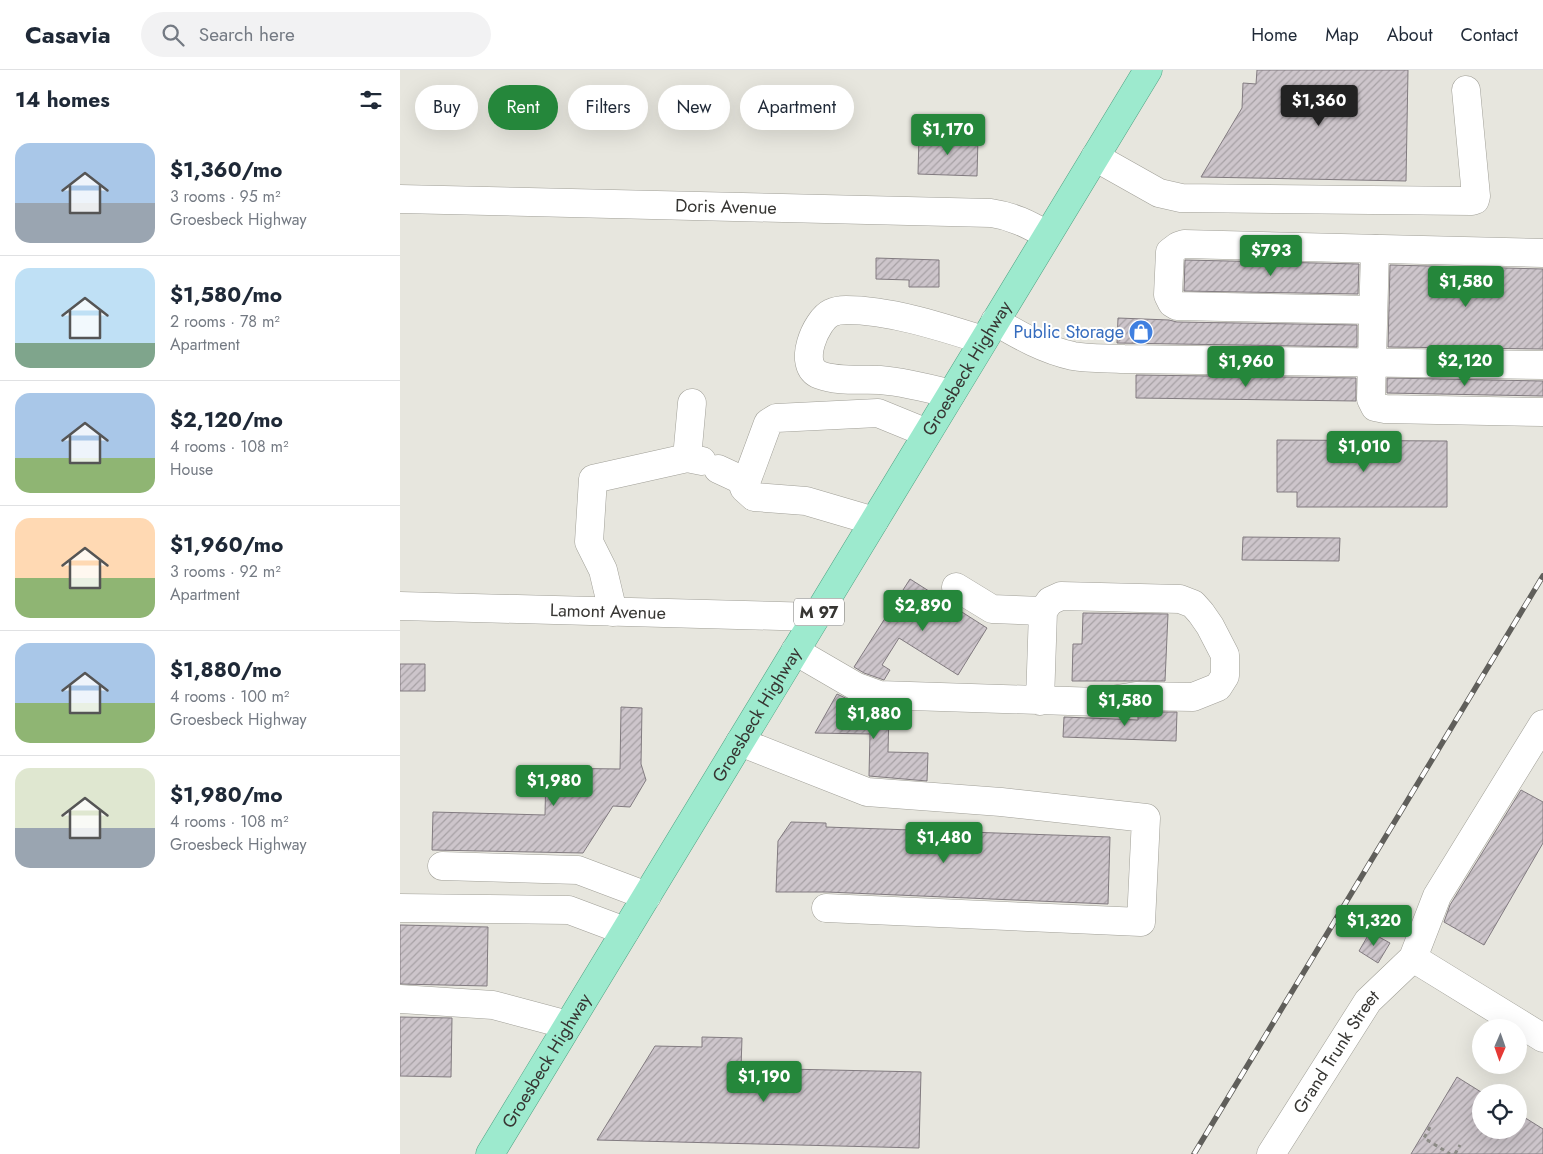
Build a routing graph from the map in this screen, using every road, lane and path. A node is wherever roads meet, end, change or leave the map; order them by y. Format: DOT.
graph roads {
  1 [pos="1148,70"];
  2 [pos="1466,90"];
  3 [pos="1095,157"];
  4 [pos="400,200"];
  5 [pos="1047,234"];
  6 [pos="1375,249"];
  7 [pos="1543,253"];
  8 [pos="1374,310"];
  9 [pos="989,331"];
  10 [pos="1372,362"];
  11 [pos="1543,365"];
  12 [pos="951,394"];
  13 [pos="692,403"];
  14 [pos="1543,412"];
  15 [pos="927,433"];
  16 [pos="702,463"];
  17 [pos="746,482"];
  18 [pos="874,521"];
  19 [pos="956,587"];
  20 [pos="400,606"];
  21 [pos="1043,611"];
  22 [pos="613,612"];
  23 [pos="816,617"];
  24 [pos="795,651"];
  25 [pos="1040,701"];
  26 [pos="1543,724"];
  27 [pos="740,742"];
  28 [pos="442,866"];
  29 [pos="647,896"];
  30 [pos="400,908"];
  31 [pos="826,908"];
  32 [pos="626,931"];
  33 [pos="1413,958"];
  34 [pos="400,999"];
  35 [pos="568,1025"];
  36 [pos="1543,1038"];
  37 [pos="1430,1127"];
  38 [pos="1460,1145"];
  39 [pos="490,1154"];
  40 [pos="1271,1154"];
  41 [pos="1450,1154"];
  42 [pos="1455,1154"];
  1 -- 3 [label="main road, Groesbeck Highway / M 97"];
  2 -- 3 [label="street"];
  3 -- 5 [label="main road, Groesbeck Highway / M 97"];
  4 -- 5 [label="street, Doris Avenue"];
  5 -- 9 [label="main road, Groesbeck Highway / M 97"];
  6 -- 7 [label="street"];
  6 -- 8 [label="street"];
  6 -- 8 [label="street"];
  8 -- 10 [label="street"];
  9 -- 10 [label="street"];
  9 -- 12 [label="main road, Groesbeck Highway / M 97"];
  9 -- 12 [label="street"];
  10 -- 11 [label="street"];
  10 -- 14 [label="street"];
  12 -- 15 [label="main road, Groesbeck Highway / M 97"];
  13 -- 16 [label="street"];
  15 -- 17 [label="street"];
  15 -- 18 [label="main road, Groesbeck Highway / M 97"];
  16 -- 17 [label="street"];
  16 -- 22 [label="street"];
  17 -- 18 [label="street"];
  18 -- 23 [label="main road, Groesbeck Highway / M 97"];
  19 -- 21 [label="street"];
  20 -- 22 [label="street, Lamont Avenue"];
  21 -- 25 [label="street"];
  21 -- 25 [label="street"];
  22 -- 23 [label="street, Lamont Avenue"];
  23 -- 24 [label="main road, Groesbeck Highway / M 97"];
  24 -- 25 [label="street"];
  24 -- 27 [label="main road, Groesbeck Highway / M 97"];
  26 -- 33 [label="street"];
  27 -- 29 [label="main road, Groesbeck Highway / M 97"];
  27 -- 31 [label="street"];
  28 -- 29 [label="street"];
  29 -- 32 [label="main road, Groesbeck Highway / M 97"];
  30 -- 32 [label="street"];
  32 -- 35 [label="main road, Groesbeck Highway / M 97"];
  33 -- 36 [label="street"];
  33 -- 40 [label="street, Grand Trunk Street"];
  34 -- 35 [label="street"];
  35 -- 39 [label="main road, Groesbeck Highway / M 97"];
  37 -- 41 [label="path"];
  38 -- 42 [label="path"];
}
